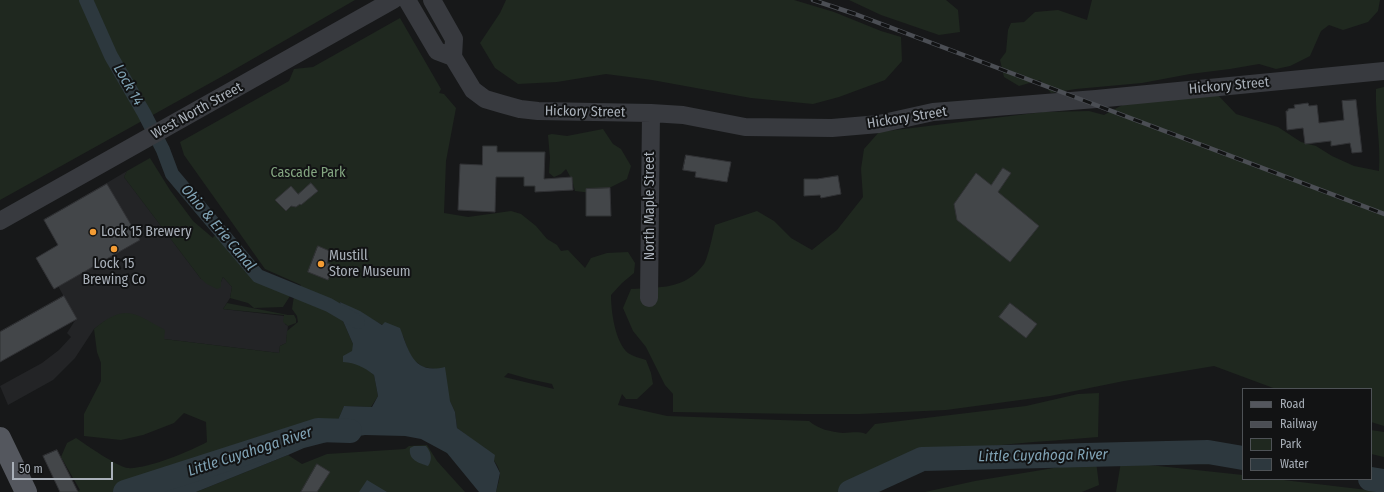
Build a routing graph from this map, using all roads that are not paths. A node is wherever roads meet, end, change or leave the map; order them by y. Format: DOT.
graph roads {
  1 [pos="393,0"];
  2 [pos="408,0"];
  3 [pos="432,0"];
  4 [pos="453,57"];
  5 [pos="1384,71"];
  6 [pos="651,113"];
  7 [pos="0,221"];
  8 [pos="649,298"];
  9 [pos="0,438"];
  10 [pos="26,492"];
  1 -- 7 [label="street, West North Street"];
  2 -- 4 [label="street"];
  3 -- 4 [label="street"];
  4 -- 6 [label="street, Hickory Street"];
  5 -- 6 [label="street, Hickory Street"];
  6 -- 8 [label="street, North Maple Street"];
  9 -- 10 [label="main road"];
}
